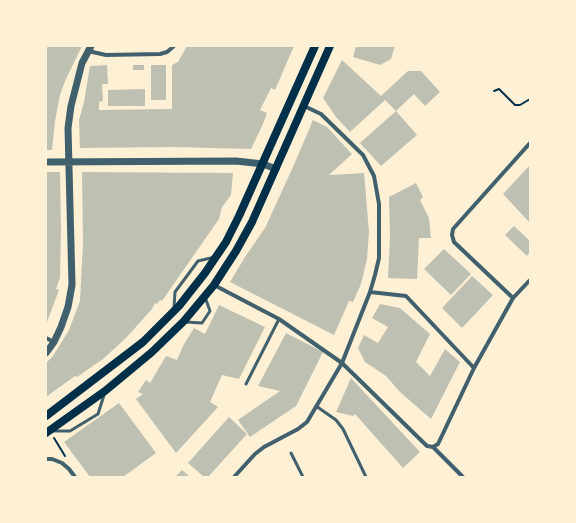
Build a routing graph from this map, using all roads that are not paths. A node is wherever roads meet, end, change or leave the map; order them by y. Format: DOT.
graph roads {
  1 [pos="174,46"];
  2 [pos="315,46"];
  3 [pos="330,46"];
  4 [pos="89,48"];
  5 [pos="304,106"];
  6 [pos="530,143"];
  7 [pos="68,161"];
  8 [pos="46,162"];
  9 [pos="263,164"];
  10 [pos="276,169"];
  11 [pos="216,256"];
  12 [pos="530,280"];
  13 [pos="214,285"];
  14 [pos="370,292"];
  15 [pos="205,296"];
  16 [pos="513,298"];
  17 [pos="173,313"];
  18 [pos="279,319"];
  19 [pos="184,321"];
  20 [pos="46,338"];
  21 [pos="54,342"];
  22 [pos="46,353"];
  23 [pos="342,363"];
  24 [pos="474,368"];
  25 [pos="246,384"];
  26 [pos="105,391"];
  27 [pos="316,406"];
  28 [pos="46,416"];
  29 [pos="47,432"];
  30 [pos="433,446"];
  31 [pos="292,453"];
  32 [pos="46,459"];
  33 [pos="75,477"];
  34 [pos="234,477"];
  35 [pos="303,477"];
  36 [pos="366,477"];
  37 [pos="463,477"];
  1 -- 4 [label="street"];
  2 -- 9 [label="main road"];
  3 -- 5 [label="main road"];
  4 -- 7 [label="street"];
  5 -- 10 [label="main road"];
  5 -- 14 [label="street"];
  6 -- 16 [label="street"];
  7 -- 8 [label="street"];
  7 -- 9 [label="street"];
  7 -- 21 [label="street"];
  9 -- 10 [label="street"];
  9 -- 11 [label="main road"];
  10 -- 13 [label="main road"];
  11 -- 17 [label="main road"];
  11 -- 17 [label="lane"];
  12 -- 16 [label="street"];
  13 -- 15 [label="main road"];
  13 -- 18 [label="street"];
  14 -- 23 [label="street"];
  14 -- 24 [label="street"];
  15 -- 19 [label="main road"];
  15 -- 19 [label="lane"];
  16 -- 24 [label="street"];
  17 -- 28 [label="main road"];
  18 -- 23 [label="street"];
  18 -- 25 [label="lane"];
  19 -- 26 [label="main road"];
  20 -- 21 [label="street"];
  21 -- 22 [label="street"];
  23 -- 27 [label="street"];
  23 -- 30 [label="street"];
  24 -- 30 [label="street"];
  26 -- 29 [label="main road"];
  26 -- 29 [label="lane"];
  27 -- 34 [label="street"];
  27 -- 36 [label="lane"];
  30 -- 37 [label="street"];
  31 -- 35 [label="lane"];
  32 -- 33 [label="street"];
}
